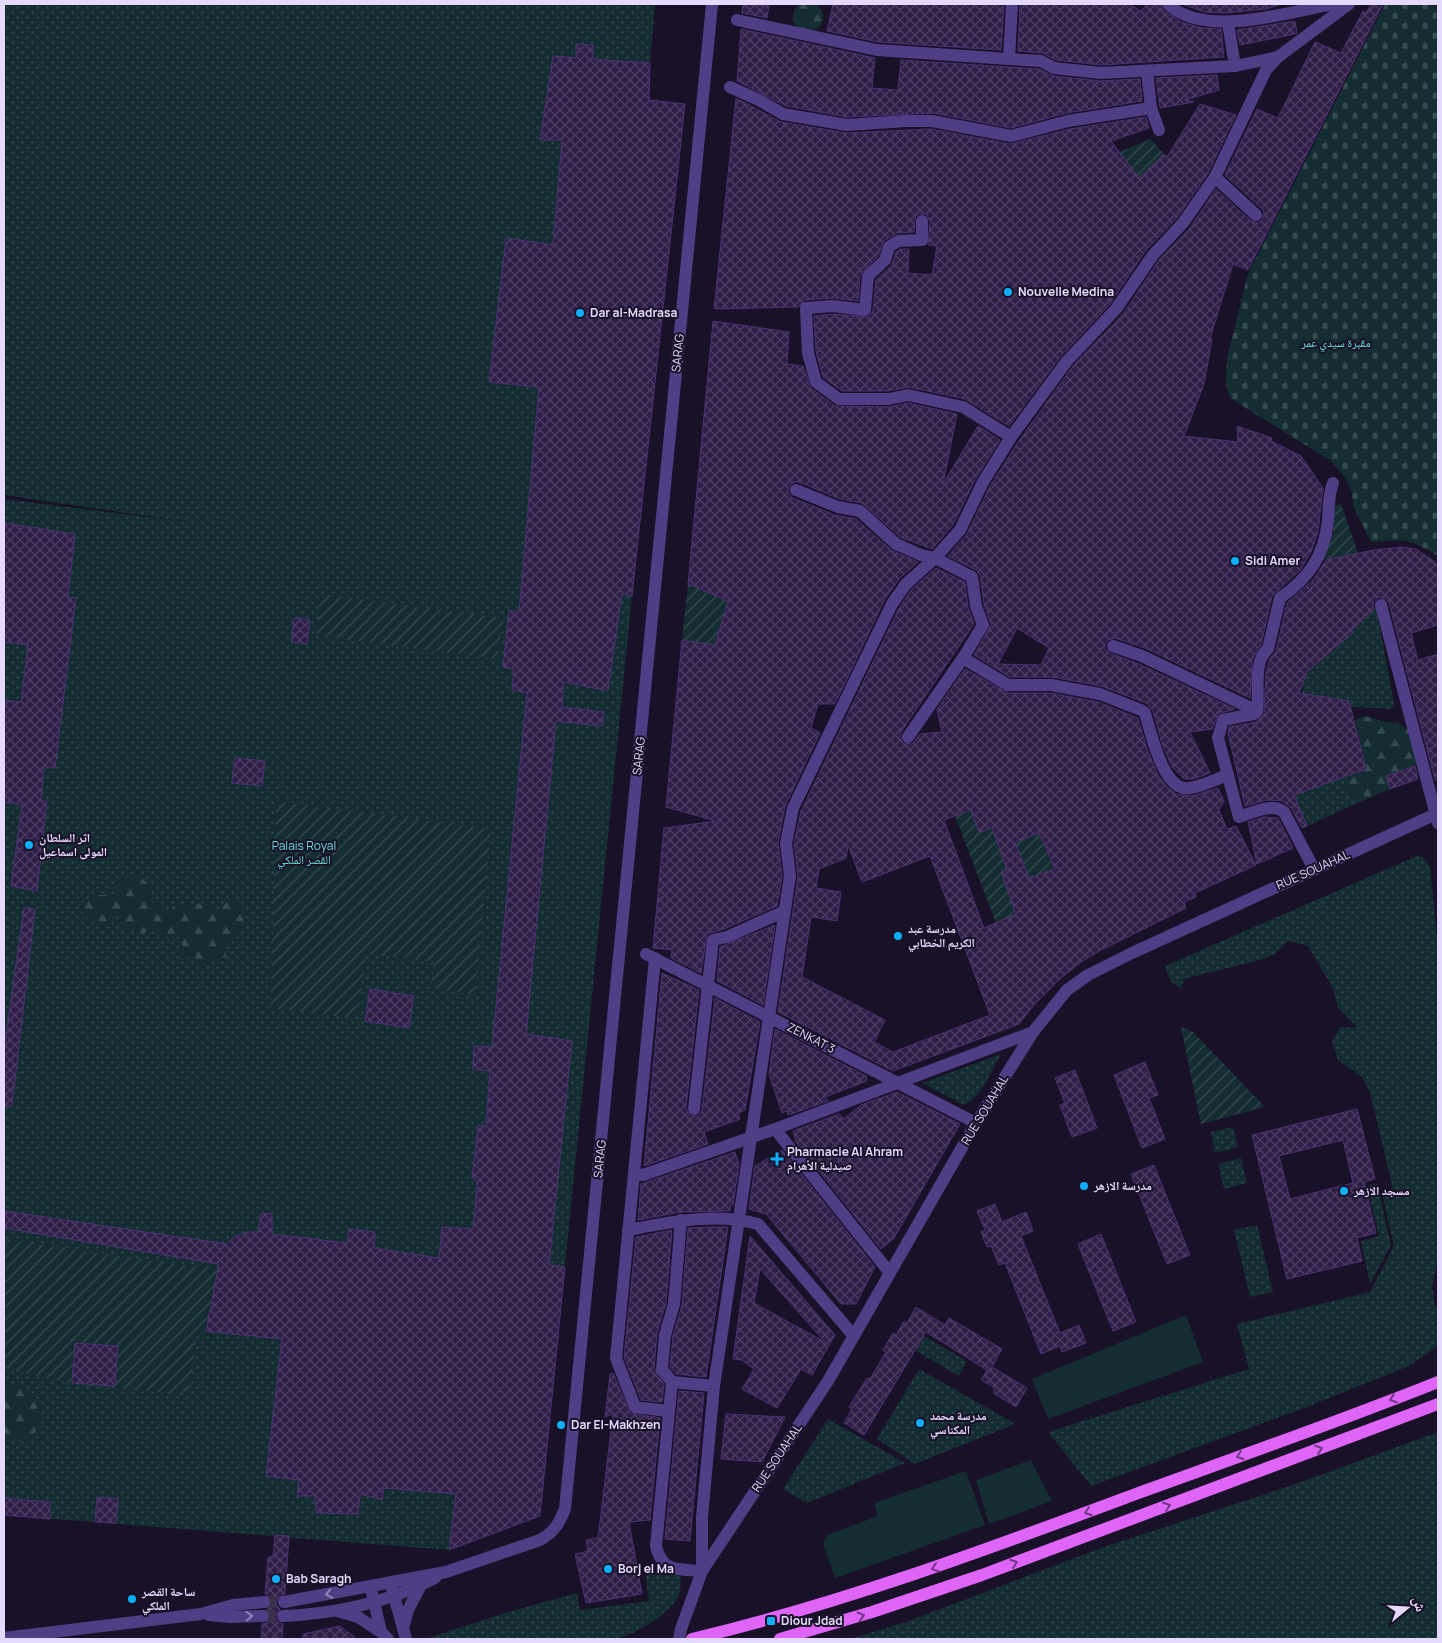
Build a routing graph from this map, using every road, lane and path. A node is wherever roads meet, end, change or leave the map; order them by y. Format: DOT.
graph roads {
  1 [pos="712,4"];
  2 [pos="1012,4"];
  3 [pos="1168,4"];
  4 [pos="1333,4"];
  5 [pos="1350,4"];
  6 [pos="737,20"];
  7 [pos="1228,23"];
  8 [pos="1278,57"];
  9 [pos="1009,59"];
  10 [pos="1235,66"];
  11 [pos="1147,71"];
  12 [pos="730,87"];
  13 [pos="1151,108"];
  14 [pos="1159,130"];
  15 [pos="1215,177"];
  16 [pos="1256,215"];
  17 [pos="922,221"];
  18 [pos="1011,437"];
  19 [pos="1334,483"];
  20 [pos="796,490"];
  21 [pos="936,558"];
  22 [pos="1381,605"];
  23 [pos="1113,646"];
  24 [pos="963,658"];
  25 [pos="1257,711"];
  26 [pos="908,738"];
  27 [pos="1228,775"];
  28 [pos="1438,816"];
  29 [pos="1314,869"];
  30 [pos="785,911"];
  31 [pos="709,986"];
  32 [pos="770,1017"];
  33 [pos="1033,1032"];
  34 [pos="896,1082"];
  35 [pos="694,1109"];
  36 [pos="976,1123"];
  37 [pos="775,1129"];
  38 [pos="751,1137"];
  39 [pos="634,1174"];
  40 [pos="738,1218"];
  41 [pos="680,1220"];
  42 [pos="628,1230"];
  43 [pos="890,1272"];
  44 [pos="854,1336"];
  45 [pos="672,1382"];
  46 [pos="1438,1382"];
  47 [pos="714,1386"];
  48 [pos="1438,1404"];
  49 [pos="668,1411"];
  50 [pos="702,1571"];
  51 [pos="446,1572"];
  52 [pos="390,1582"];
  53 [pos="371,1586"];
  54 [pos="421,1586"];
  55 [pos="394,1596"];
  56 [pos="374,1601"];
  57 [pos="264,1602"];
  58 [pos="284,1602"];
  59 [pos="332,1610"];
  60 [pos="201,1614"];
  61 [pos="263,1616"];
  62 [pos="283,1616"];
  63 [pos="405,1634"];
  64 [pos="384,1636"];
  65 [pos="4,1638"];
  66 [pos="679,1639"];
  67 [pos="692,1639"];
  68 [pos="780,1639"];
  1 -- 51 [label="street, SARAG"];
  2 -- 9 [label="street"];
  3 -- 7 [label="street"];
  4 -- 7 [label="street"];
  5 -- 8 [label="street"];
  6 -- 9 [label="street"];
  7 -- 10 [label="street"];
  8 -- 10 [label="street"];
  8 -- 15 [label="street"];
  9 -- 11 [label="street"];
  10 -- 11 [label="street"];
  11 -- 13 [label="street"];
  12 -- 13 [label="street"];
  13 -- 14 [label="street"];
  15 -- 16 [label="street"];
  15 -- 18 [label="street"];
  17 -- 18 [label="street"];
  18 -- 21 [label="street"];
  19 -- 25 [label="street"];
  20 -- 21 [label="street"];
  21 -- 24 [label="street"];
  21 -- 30 [label="street"];
  22 -- 28 [label="street"];
  23 -- 25 [label="street"];
  24 -- 26 [label="street"];
  24 -- 27 [label="street"];
  25 -- 27 [label="street"];
  27 -- 29 [label="street"];
  28 -- 29 [label="street, RUE SOUAHAL"];
  29 -- 33 [label="street, RUE SOUAHAL"];
  30 -- 31 [label="street"];
  30 -- 32 [label="street"];
  31 -- 32 [label="street, ZENKAT 3"];
  31 -- 35 [label="street"];
  31 -- 39 [label="street, ZENKAT 3"];
  32 -- 34 [label="street, ZENKAT 3"];
  32 -- 38 [label="street"];
  33 -- 34 [label="street"];
  33 -- 36 [label="street, RUE SOUAHAL"];
  34 -- 36 [label="street, ZENKAT 3"];
  34 -- 37 [label="street"];
  36 -- 43 [label="street, RUE SOUAHAL"];
  37 -- 38 [label="street"];
  37 -- 43 [label="street"];
  38 -- 39 [label="street"];
  38 -- 40 [label="street"];
  39 -- 42 [label="street"];
  40 -- 41 [label="street"];
  40 -- 44 [label="street"];
  40 -- 47 [label="street"];
  41 -- 42 [label="street"];
  41 -- 45 [label="street"];
  42 -- 49 [label="street"];
  43 -- 44 [label="street, RUE SOUAHAL"];
  44 -- 50 [label="street, RUE SOUAHAL"];
  45 -- 47 [label="street"];
  45 -- 49 [label="street"];
  46 -- 67 [label="main road, one-way"];
  47 -- 50 [label="street"];
  68 -- 48 [label="main road, one-way"];
  49 -- 50 [label="street"];
  50 -- 66 [label="street, RUE SOUAHAL"];
  51 -- 52 [label="street"];
  51 -- 54 [label="street"];
  52 -- 53 [label="street"];
  52 -- 55 [label="street"];
  53 -- 56 [label="street"];
  53 -- 58 [label="street, one-way"];
  54 -- 55 [label="street"];
  54 -- 63 [label="street"];
  55 -- 56 [label="street"];
  55 -- 63 [label="street"];
  56 -- 59 [label="street"];
  56 -- 64 [label="street"];
  57 -- 60 [label="street"];
  59 -- 62 [label="street"];
  59 -- 64 [label="street"];
  60 -- 61 [label="street, one-way"];
  60 -- 65 [label="street"];
}
